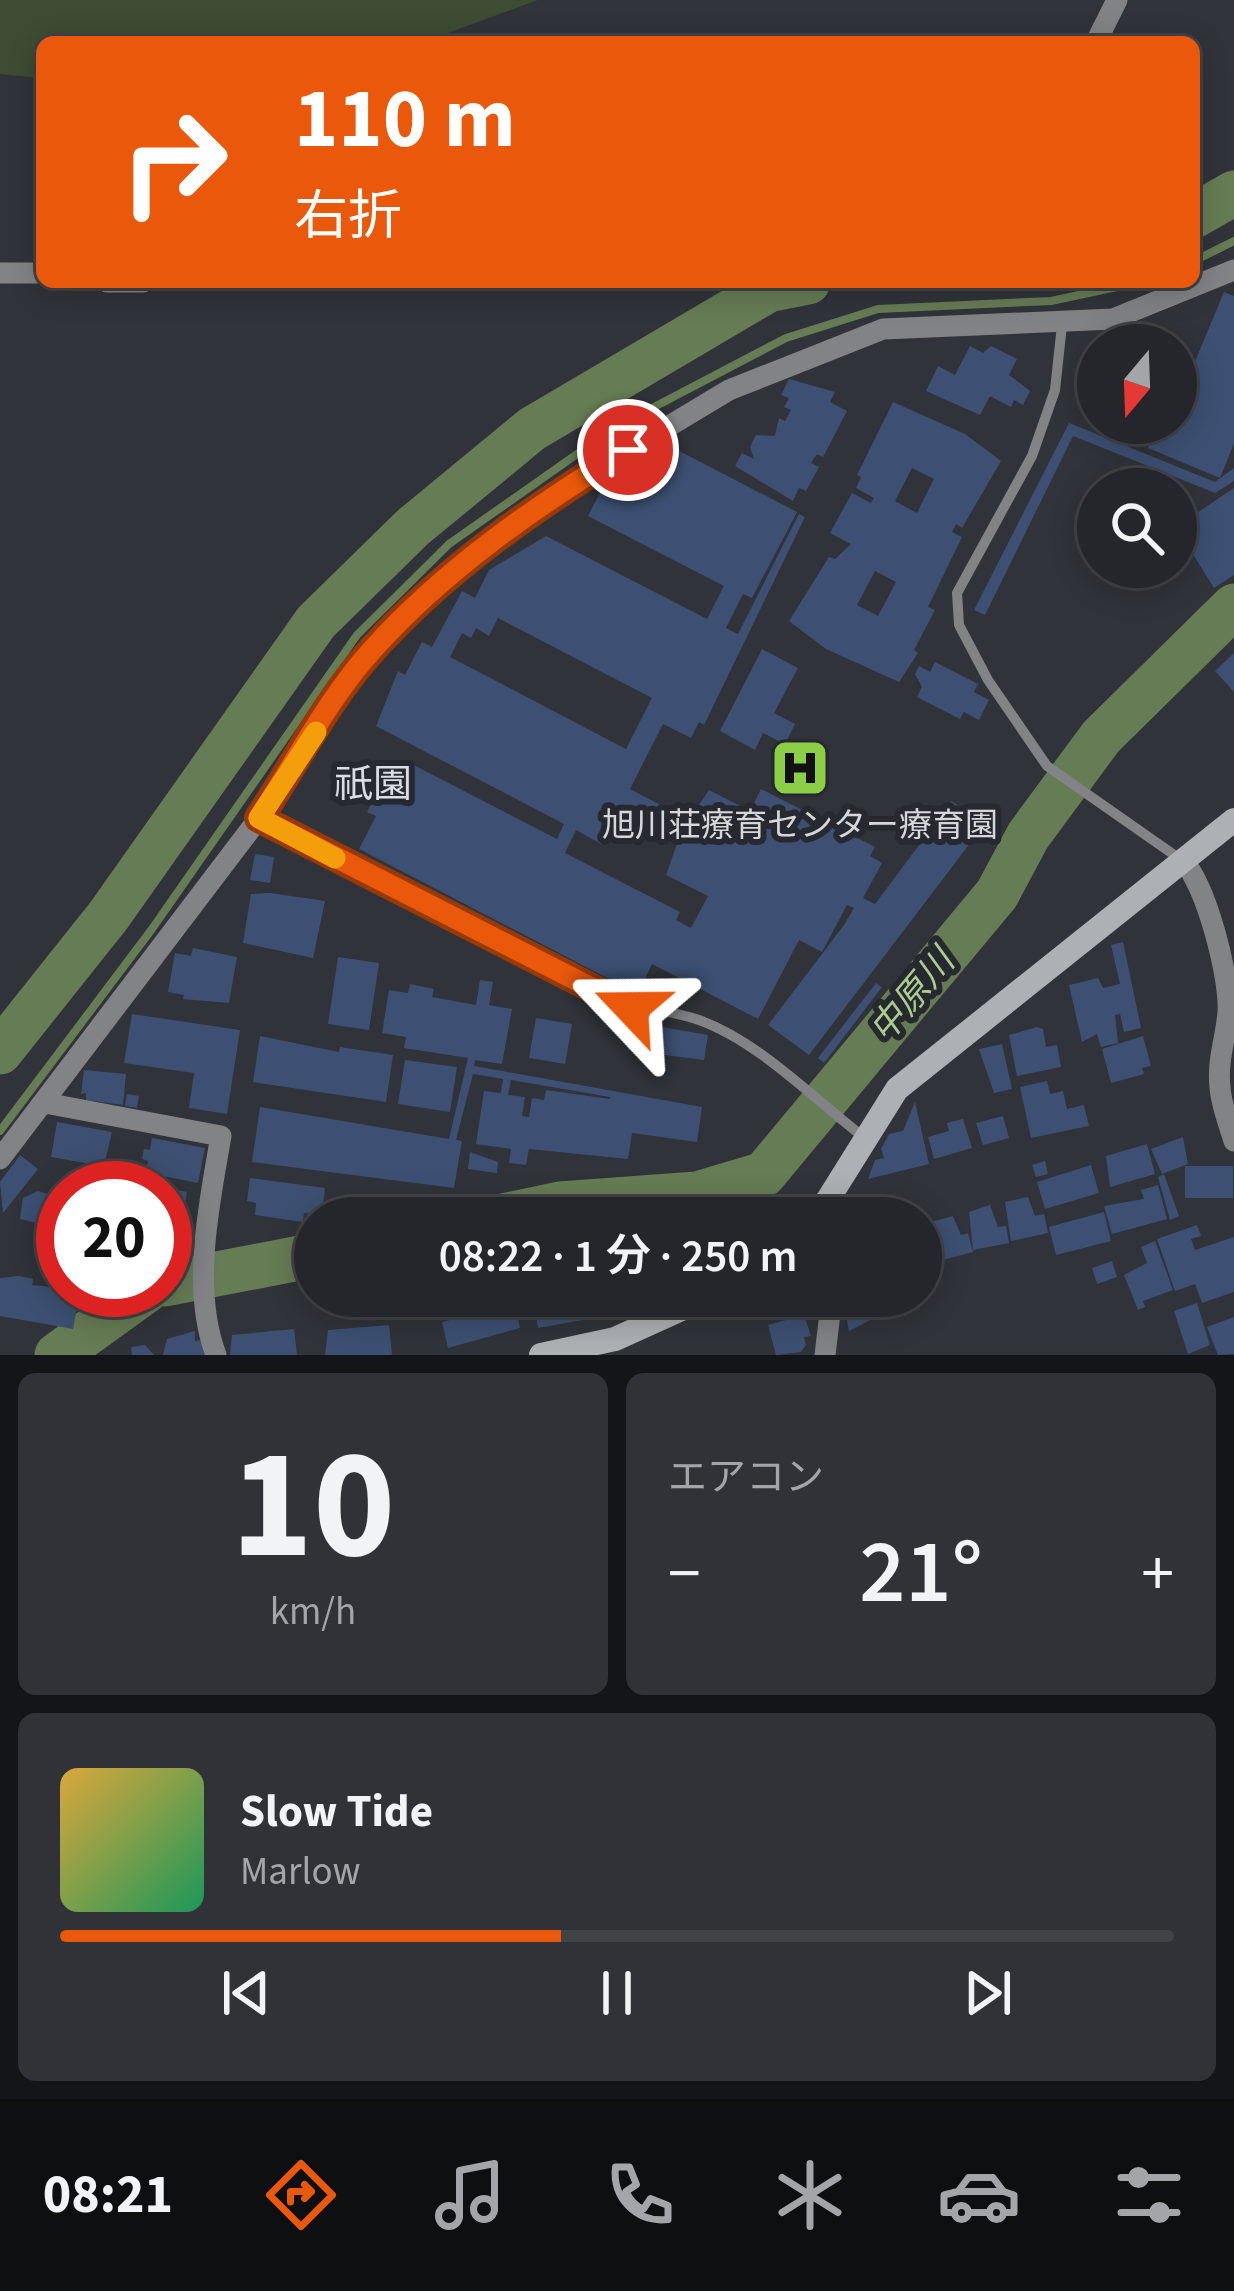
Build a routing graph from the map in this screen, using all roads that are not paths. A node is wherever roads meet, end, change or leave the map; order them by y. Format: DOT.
graph roads {
  1 [pos="1117,0"];
  2 [pos="1099,36"];
  3 [pos="1234,270"];
  4 [pos="0,273"];
  5 [pos="36,273"];
  6 [pos="1200,284"];
  7 [pos="1190,288"];
  8 [pos="1062,325"];
  9 [pos="259,818"];
  10 [pos="1234,820"];
  11 [pos="1183,861"];
  12 [pos="45,1103"];
  13 [pos="866,1139"];
  14 [pos="1234,1142"];
  15 [pos="0,1159"];
  16 [pos="832,1197"];
  17 [pos="665,1317"];
  18 [pos="830,1317"];
  19 [pos="216,1355"];
  20 [pos="541,1355"];
  21 [pos="825,1355"];
  1 -- 2 [label="street"];
  3 -- 6 [label="street"];
  4 -- 5 [label="street"];
  7 -- 8 [label="street"];
  8 -- 9 [label="street"];
  8 -- 11 [label="lane"];
  9 -- 12 [label="street"];
  9 -- 13 [label="lane"];
  10 -- 11 [label="street"];
  11 -- 13 [label="street"];
  11 -- 14 [label="street"];
  12 -- 15 [label="street"];
  12 -- 19 [label="street"];
  13 -- 16 [label="street"];
  17 -- 20 [label="street"];
  18 -- 21 [label="street"];
}
